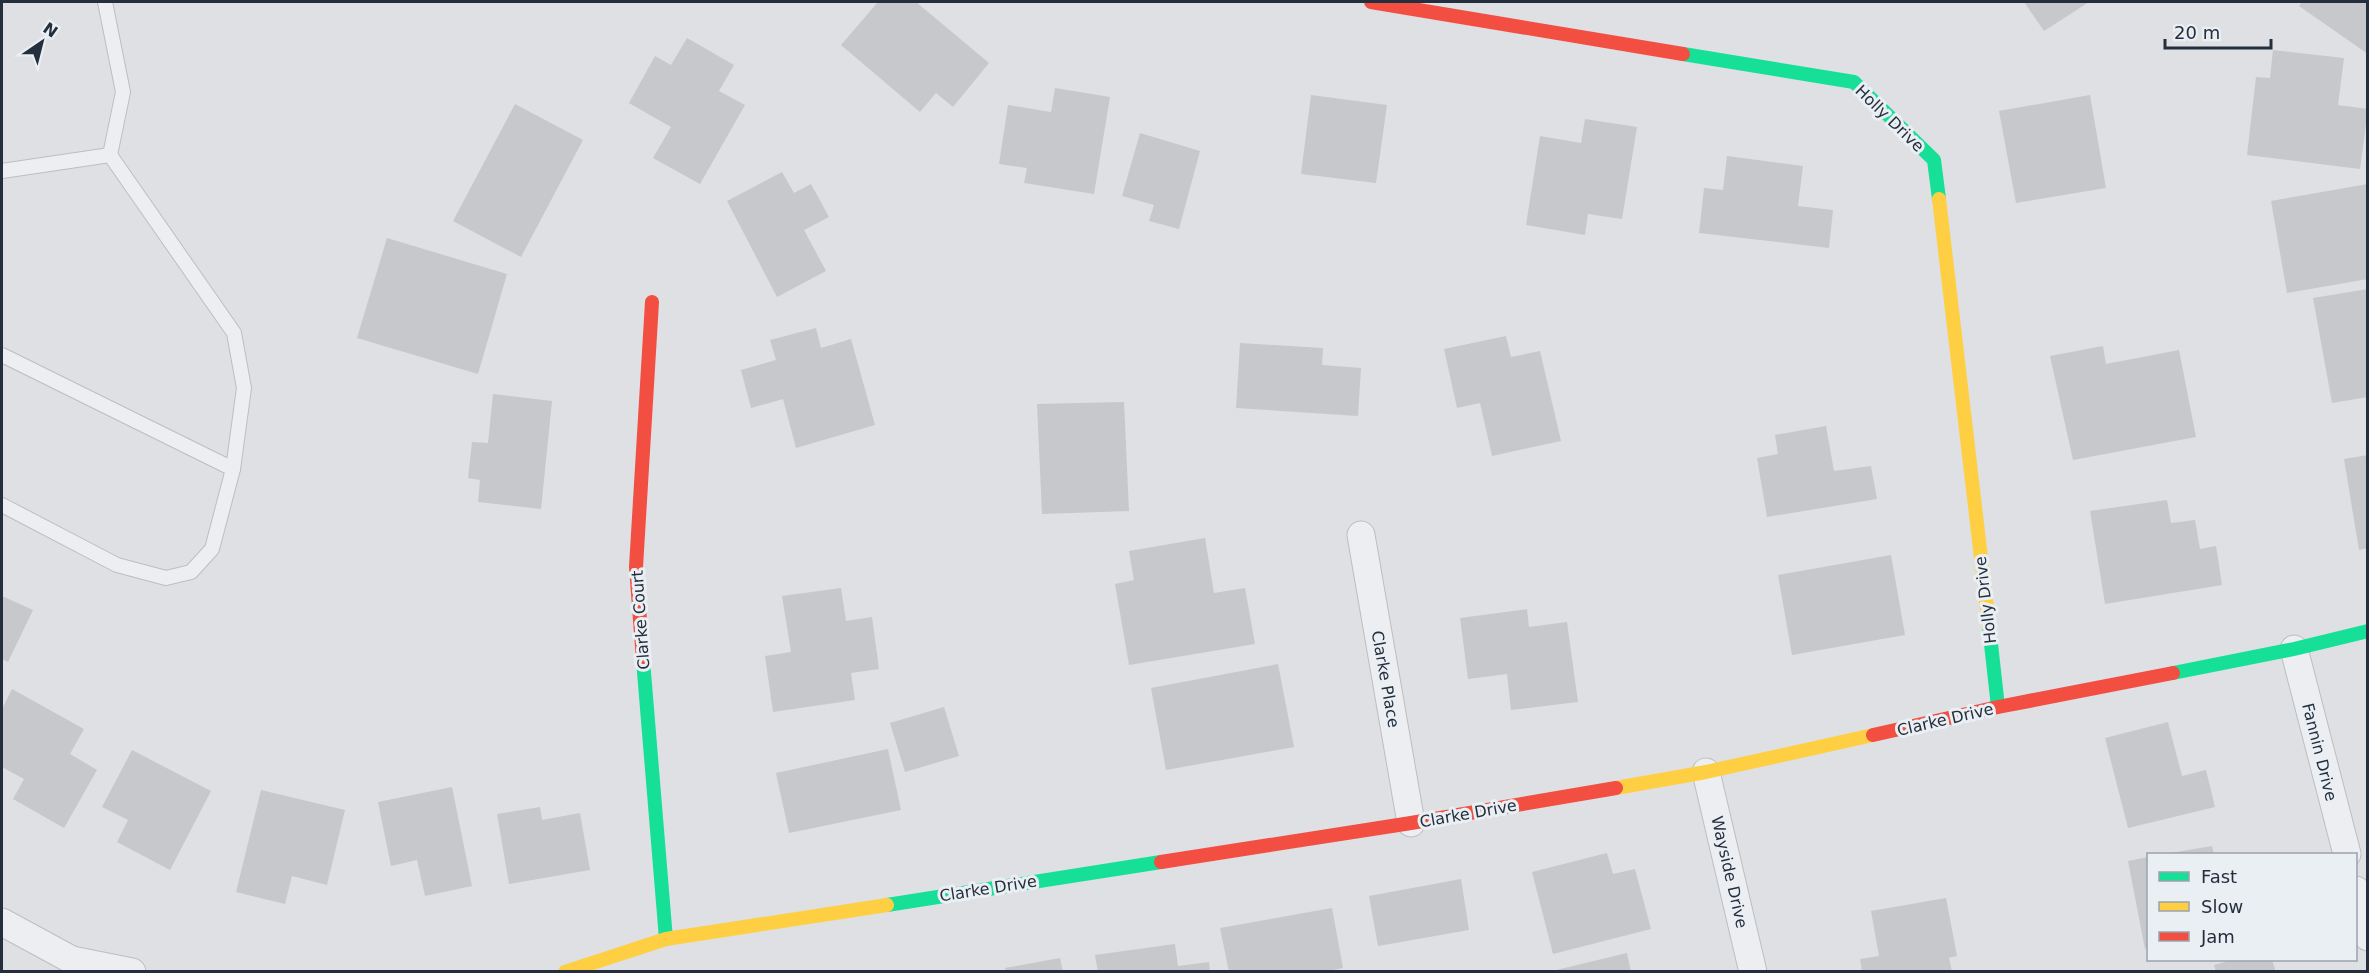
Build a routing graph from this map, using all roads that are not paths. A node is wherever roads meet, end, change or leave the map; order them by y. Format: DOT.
graph roads {
  1 [pos="105,2"];
  2 [pos="1371,2"];
  3 [pos="110,154"];
  4 [pos="2,171"];
  5 [pos="652,302"];
  6 [pos="2,355"];
  7 [pos="234,469"];
  8 [pos="2,505"];
  9 [pos="1361,535"];
  10 [pos="2367,631"];
  11 [pos="2294,649"];
  12 [pos="1998,707"];
  13 [pos="1706,772"];
  14 [pos="1411,823"];
  15 [pos="2346,853"];
  16 [pos="2357,898"];
  17 [pos="2,922"];
  18 [pos="2367,937"];
  19 [pos="666,939"];
  20 [pos="132,972"];
  21 [pos="565,972"];
  22 [pos="1753,972"];
  1 -- 3 [label="lane"];
  2 -- 12 [label="street, Holly Drive"];
  3 -- 4 [label="lane"];
  3 -- 7 [label="lane"];
  5 -- 19 [label="street, Clarke Court"];
  6 -- 7 [label="lane"];
  7 -- 8 [label="lane"];
  9 -- 14 [label="street, Clarke Place"];
  10 -- 11 [label="street, Clarke Drive"];
  11 -- 12 [label="street, Clarke Drive"];
  11 -- 15 [label="street, Fannin Drive"];
  12 -- 13 [label="street, Clarke Drive"];
  13 -- 14 [label="street, Clarke Drive"];
  13 -- 22 [label="street, Wayside Drive"];
  14 -- 19 [label="street, Clarke Drive"];
  16 -- 18 [label="street"];
  17 -- 20 [label="street"];
  19 -- 21 [label="street, Clarke Drive"];
}
